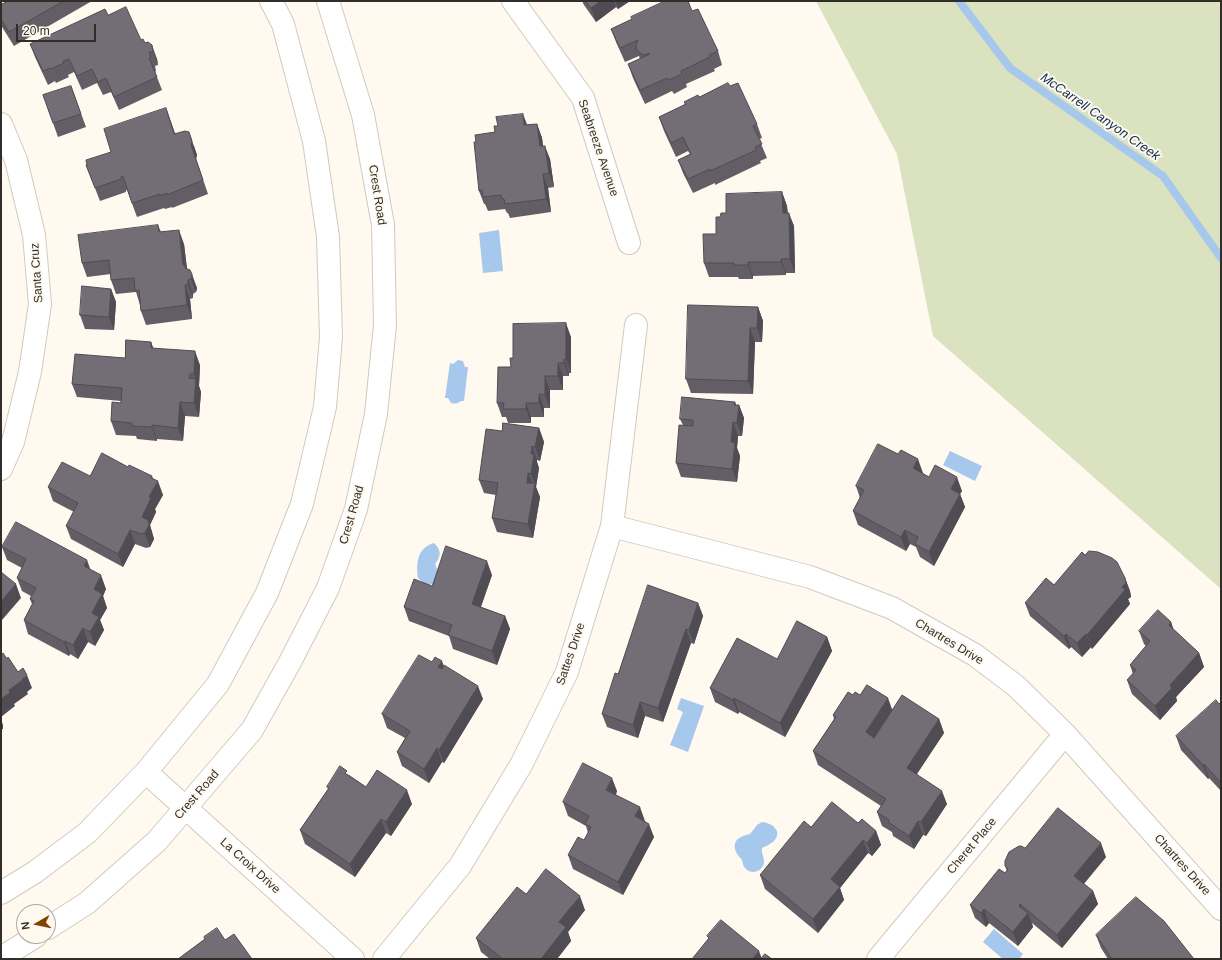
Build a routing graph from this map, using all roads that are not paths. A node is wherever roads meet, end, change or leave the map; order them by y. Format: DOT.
graph roads {
  1 [pos="271,1"];
  2 [pos="328,1"];
  3 [pos="513,1"];
  4 [pos="1,124"];
  5 [pos="629,243"];
  6 [pos="636,325"];
  7 [pos="1,469"];
  8 [pos="612,526"];
  9 [pos="1065,734"];
  10 [pos="146,772"];
  11 [pos="186,808"];
  12 [pos="1,893"];
  13 [pos="1221,909"];
  14 [pos="56,923"];
  15 [pos="23,944"];
  16 [pos="1,958"];
  17 [pos="352,959"];
  18 [pos="384,959"];
  19 [pos="878,959"];
  1 -- 10 [label="street"];
  2 -- 11 [label="street, Crest Road"];
  3 -- 5 [label="street, Seabreeze Avenue"];
  4 -- 7 [label="street, Santa Cruz"];
  6 -- 8 [label="street, Sattes Drive"];
  8 -- 9 [label="street, Chartres Drive"];
  8 -- 18 [label="street, Sattes Drive"];
  9 -- 13 [label="street, Chartres Drive"];
  9 -- 19 [label="street, Cheret Place"];
  10 -- 11 [label="street, La Croix Drive"];
  10 -- 12 [label="street"];
  11 -- 14 [label="street, Crest Road"];
  11 -- 17 [label="street, La Croix Drive"];
  15 -- 16 [label="street"];
}
